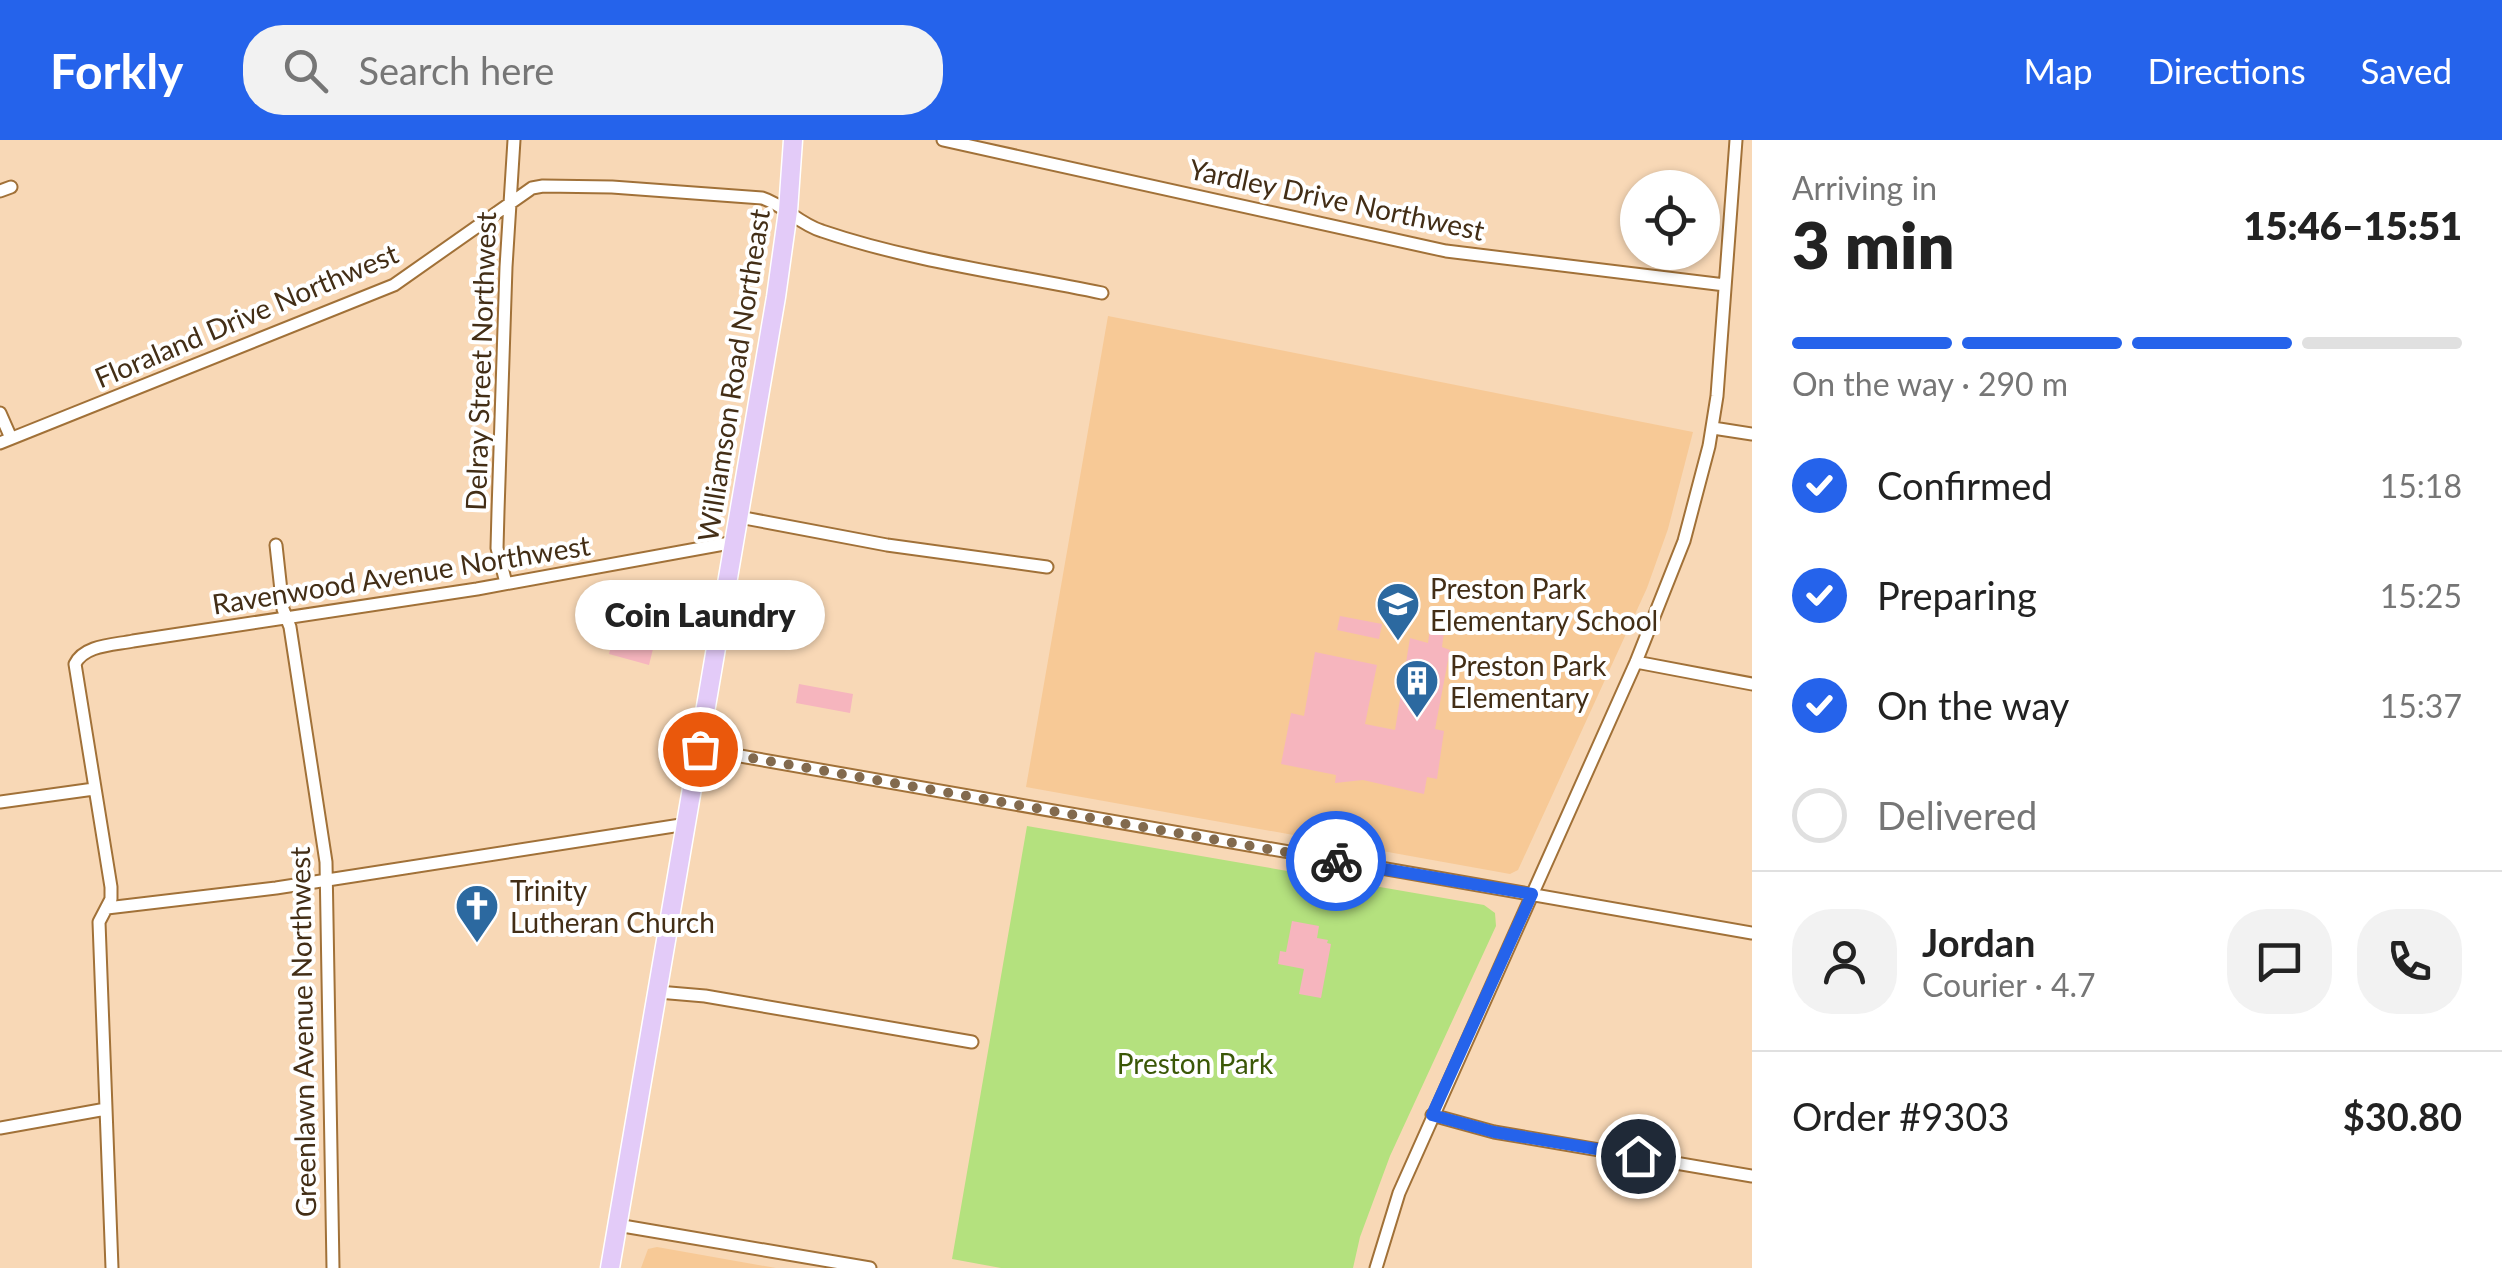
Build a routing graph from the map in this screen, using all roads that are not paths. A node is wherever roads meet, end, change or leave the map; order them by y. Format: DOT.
graph roads {
  1 [pos="514,140"];
  2 [pos="793,140"];
  3 [pos="942,140"];
  4 [pos="1736,140"];
  5 [pos="510,203"];
  6 [pos="788,211"];
  7 [pos="1724,285"];
  8 [pos="1102,293"];
  9 [pos="0,413"];
  10 [pos="1713,428"];
  11 [pos="1752,434"];
  12 [pos="6,440"];
  13 [pos="739,517"];
  14 [pos="734,542"];
  15 [pos="276,545"];
  16 [pos="1047,568"];
  17 [pos="506,583"];
  18 [pos="286,618"];
  19 [pos="1636,662"];
  20 [pos="1752,684"];
  21 [pos="700,749"];
  22 [pos="94,788"];
  23 [pos="0,802"];
  24 [pos="687,824"];
  25 [pos="326,879"];
  26 [pos="1532,894"];
  27 [pos="107,908"];
  28 [pos="1752,933"];
  29 [pos="658,992"];
  30 [pos="972,1042"];
  31 [pos="106,1108"];
  32 [pos="1432,1115"];
  33 [pos="0,1128"];
  34 [pos="1752,1176"];
  35 [pos="617,1225"];
  36 [pos="112,1268"];
  37 [pos="333,1268"];
  38 [pos="610,1268"];
  39 [pos="870,1268"];
  40 [pos="1376,1268"];
  1 -- 5 [label="street, Delray Street Northwest"];
  2 -- 6 [label="main road, Williamson Road Northeast"];
  3 -- 7 [label="street, Yardley Drive Northwest"];
  4 -- 7 [label="street"];
  5 -- 6 [label="street, Floraland Drive Northwest"];
  5 -- 12 [label="street, Floraland Drive Northwest"];
  5 -- 17 [label="street, Delray Street Northwest"];
  6 -- 8 [label="street, Floraland Drive Northwest"];
  6 -- 13 [label="main road, Williamson Road Northeast"];
  7 -- 10 [label="street"];
  9 -- 12 [label="street"];
  10 -- 11 [label="street"];
  10 -- 19 [label="street"];
  13 -- 14 [label="main road, Williamson Road Northeast"];
  13 -- 16 [label="street"];
  14 -- 17 [label="street, Ravenwood Avenue Northwest"];
  14 -- 21 [label="main road, Williamson Road Northeast"];
  15 -- 18 [label="street, Greenlawn Avenue Northwest"];
  17 -- 18 [label="street, Ravenwood Avenue Northwest"];
  18 -- 22 [label="street, Ravenwood Avenue Northwest"];
  18 -- 25 [label="street, Greenlawn Avenue Northwest"];
  19 -- 20 [label="street"];
  19 -- 26 [label="street"];
  21 -- 24 [label="main road, Williamson Road Northeast"];
  21 -- 26 [label="street"];
  22 -- 23 [label="street"];
  22 -- 27 [label="street"];
  24 -- 25 [label="street"];
  24 -- 29 [label="main road, Williamson Road Northeast"];
  25 -- 27 [label="street"];
  25 -- 37 [label="street, Greenlawn Avenue Northwest"];
  26 -- 28 [label="street"];
  26 -- 32 [label="street"];
  27 -- 31 [label="street"];
  29 -- 30 [label="street"];
  29 -- 35 [label="main road, Williamson Road Northeast"];
  31 -- 33 [label="street"];
  31 -- 36 [label="street"];
  32 -- 34 [label="street"];
  32 -- 40 [label="street"];
  35 -- 38 [label="main road, Williamson Road Northeast"];
  35 -- 39 [label="street"];
}
